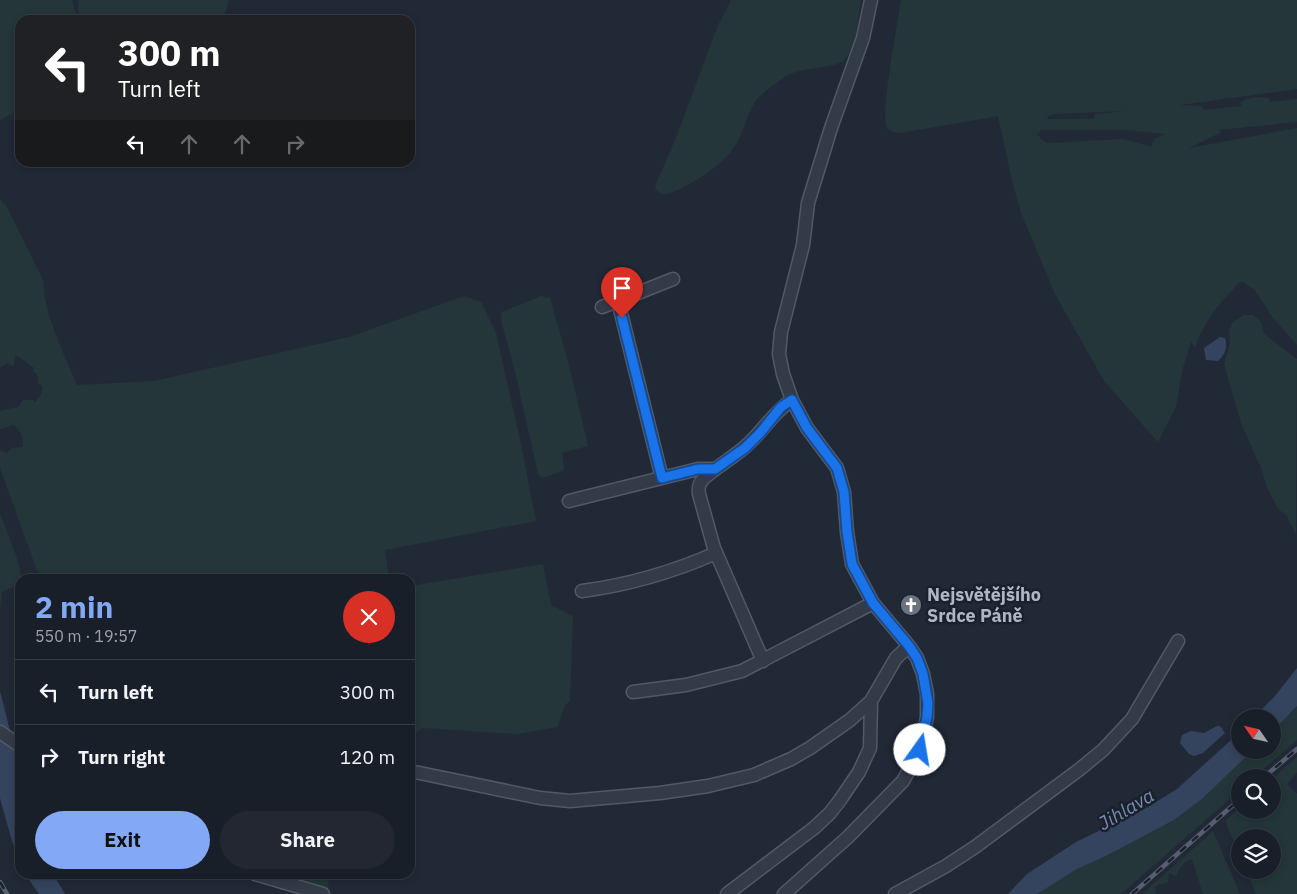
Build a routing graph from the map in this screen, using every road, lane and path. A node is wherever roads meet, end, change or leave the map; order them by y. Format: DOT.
graph roads {
  1 [pos="871,0"];
  2 [pos="673,279"];
  3 [pos="618,301"];
  4 [pos="602,307"];
  5 [pos="792,400"];
  6 [pos="715,469"];
  7 [pos="662,478"];
  8 [pos="568,501"];
  9 [pos="716,553"];
  10 [pos="582,591"];
  11 [pos="873,603"];
  12 [pos="1178,641"];
  13 [pos="909,646"];
  14 [pos="763,661"];
  15 [pos="633,692"];
  16 [pos="871,701"];
  17 [pos="0,732"];
  18 [pos="15,742"];
  19 [pos="415,772"];
  20 [pos="272,879"];
  21 [pos="323,894"];
  22 [pos="727,894"];
  23 [pos="784,894"];
  24 [pos="895,894"];
  1 -- 5 [label="street"];
  2 -- 3 [label="street"];
  3 -- 4 [label="street"];
  3 -- 7 [label="street"];
  5 -- 6 [label="street"];
  5 -- 11 [label="street"];
  6 -- 7 [label="street"];
  6 -- 9 [label="street"];
  7 -- 8 [label="street"];
  9 -- 10 [label="street"];
  9 -- 14 [label="street"];
  11 -- 13 [label="street"];
  11 -- 14 [label="street"];
  12 -- 24 [label="street"];
  13 -- 16 [label="street"];
  13 -- 23 [label="street"];
  14 -- 15 [label="street"];
  16 -- 19 [label="street"];
  16 -- 22 [label="street"];
  17 -- 18 [label="street"];
  20 -- 21 [label="street"];
}
